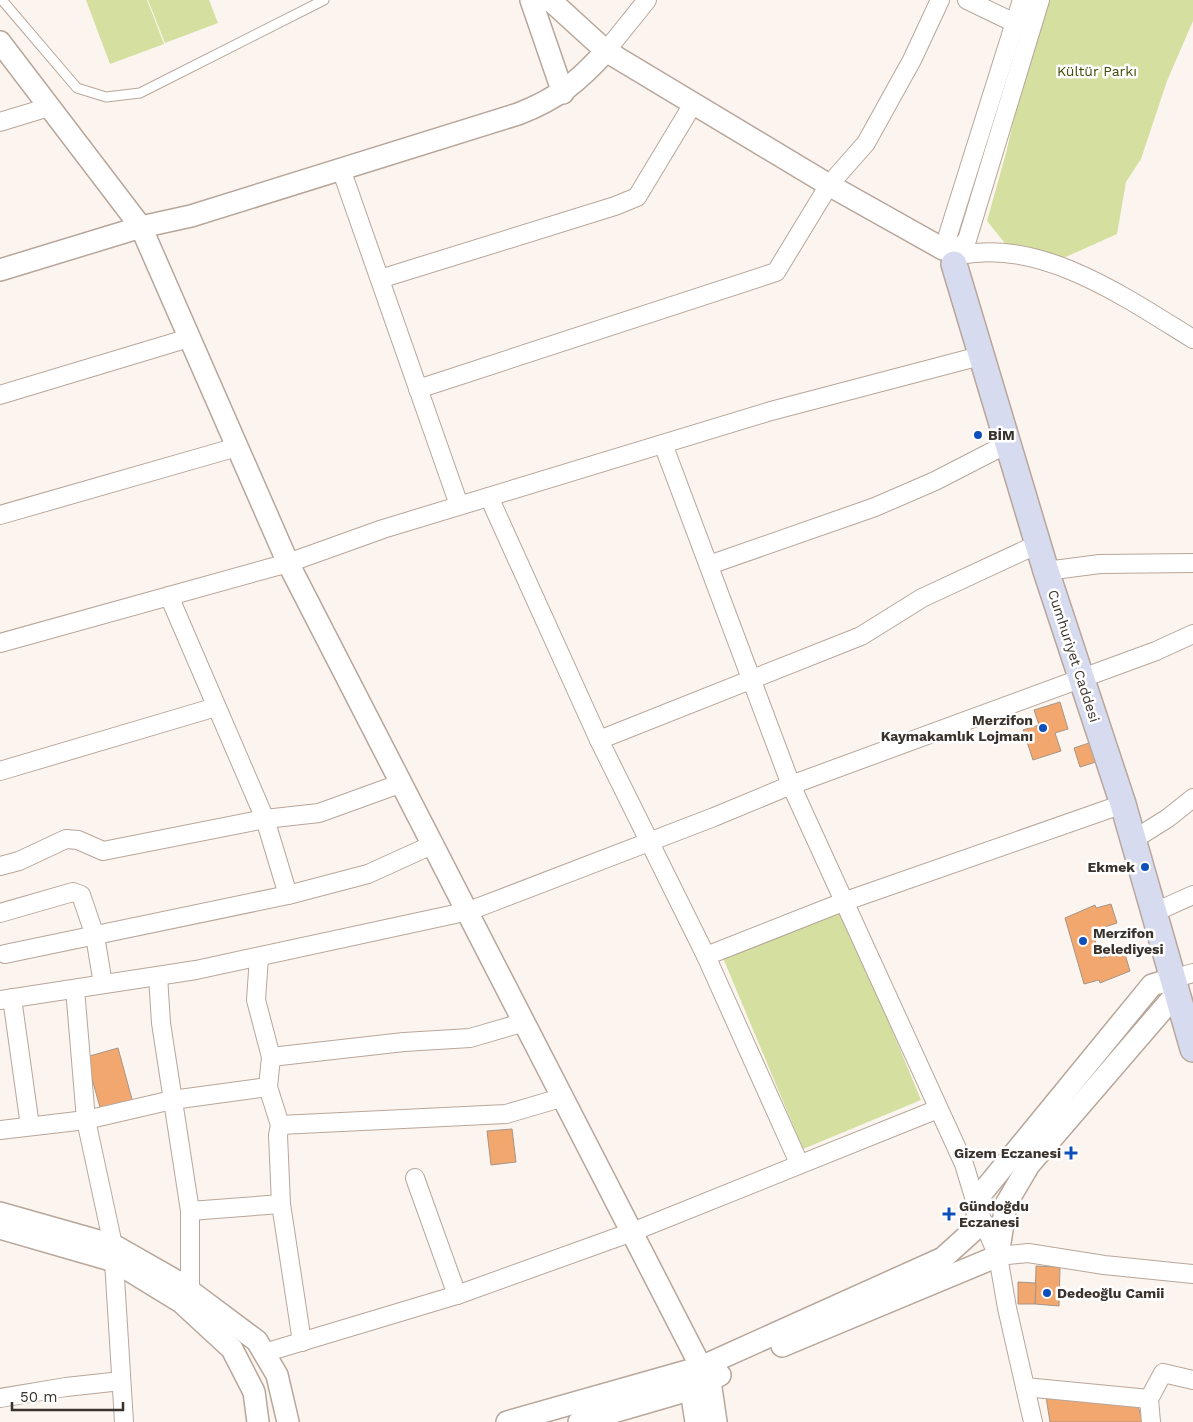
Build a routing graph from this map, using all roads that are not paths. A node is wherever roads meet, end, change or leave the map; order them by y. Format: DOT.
graph roads {
  1 [pos="2,0"];
  2 [pos="324,0"];
  3 [pos="531,0"];
  4 [pos="550,0"];
  5 [pos="647,0"];
  6 [pos="940,0"];
  7 [pos="968,0"];
  8 [pos="1022,0"];
  9 [pos="1040,0"];
  10 [pos="1014,23"];
  11 [pos="1031,31"];
  12 [pos="0,42"];
  13 [pos="606,51"];
  14 [pos="562,93"];
  15 [pos="694,104"];
  16 [pos="49,106"];
  17 [pos="0,122"];
  18 [pos="341,169"];
  19 [pos="829,184"];
  20 [pos="141,227"];
  21 [pos="953,253"];
  22 [pos="0,270"];
  23 [pos="380,279"];
  24 [pos="189,338"];
  25 [pos="1193,339"];
  26 [pos="980,356"];
  27 [pos="418,389"];
  28 [pos="0,395"];
  29 [pos="663,444"];
  30 [pos="1007,444"];
  31 [pos="237,447"];
  32 [pos="489,497"];
  33 [pos="459,505"];
  34 [pos="0,515"];
  35 [pos="1038,544"];
  36 [pos="288,563"];
  37 [pos="1193,563"];
  38 [pos="709,565"];
  39 [pos="1046,571"];
  40 [pos="169,596"];
  41 [pos="1193,634"];
  42 [pos="0,643"];
  43 [pos="1081,678"];
  44 [pos="752,679"];
  45 [pos="216,707"];
  46 [pos="599,740"];
  47 [pos="0,771"];
  48 [pos="402,783"];
  49 [pos="791,785"];
  50 [pos="1193,798"];
  51 [pos="1123,804"];
  52 [pos="265,819"];
  53 [pos="1133,840"];
  54 [pos="651,842"];
  55 [pos="434,844"];
  56 [pos="0,866"];
  57 [pos="288,895"];
  58 [pos="1193,895"];
  59 [pos="843,902"];
  60 [pos="469,911"];
  61 [pos="0,913"];
  62 [pos="1153,913"];
  63 [pos="94,936"];
  64 [pos="5,954"];
  65 [pos="706,956"];
  66 [pos="258,957"];
  67 [pos="158,976"];
  68 [pos="1180,982"];
  69 [pos="102,984"];
  70 [pos="75,989"];
  71 [pos="6,999"];
  72 [pos="525,1022"];
  73 [pos="1193,1049"];
  74 [pos="271,1057"];
  75 [pos="268,1087"];
  76 [pos="564,1097"];
  77 [pos="172,1100"];
  78 [pos="938,1109"];
  79 [pos="86,1120"];
  80 [pos="280,1125"];
  81 [pos="30,1126"];
  82 [pos="0,1130"];
  83 [pos="799,1163"];
  84 [pos="415,1178"];
  85 [pos="281,1204"];
  86 [pos="978,1210"];
  87 [pos="190,1211"];
  88 [pos="0,1212"];
  89 [pos="0,1228"];
  90 [pos="632,1232"];
  91 [pos="114,1253"];
  92 [pos="998,1256"];
  93 [pos="1193,1274"];
  94 [pos="190,1291"];
  95 [pos="457,1295"];
  96 [pos="302,1342"];
  97 [pos="264,1353"];
  98 [pos="703,1379"];
  99 [pos="1193,1380"];
  100 [pos="121,1381"];
  101 [pos="1025,1387"];
  102 [pos="0,1398"];
  103 [pos="1149,1399"];
  104 [pos="124,1422"];
  105 [pos="258,1422"];
  106 [pos="288,1422"];
  107 [pos="507,1422"];
  108 [pos="579,1422"];
  109 [pos="696,1422"];
  110 [pos="716,1422"];
  111 [pos="1033,1422"];
  112 [pos="1151,1422"];
  1 -- 2 [label="lane"];
  3 -- 14 [label="street"];
  4 -- 13 [label="street"];
  5 -- 13 [label="street"];
  6 -- 19 [label="street"];
  7 -- 10 [label="street"];
  8 -- 10 [label="street"];
  9 -- 11 [label="street"];
  10 -- 11 [label="street"];
  10 -- 21 [label="street"];
  11 -- 21 [label="street"];
  12 -- 16 [label="street"];
  13 -- 14 [label="street"];
  13 -- 15 [label="street"];
  14 -- 18 [label="street"];
  15 -- 19 [label="street"];
  15 -- 23 [label="street"];
  16 -- 17 [label="street"];
  16 -- 20 [label="street"];
  18 -- 20 [label="street"];
  18 -- 23 [label="street"];
  19 -- 21 [label="street"];
  19 -- 27 [label="street"];
  20 -- 22 [label="street"];
  20 -- 24 [label="street"];
  21 -- 25 [label="street"];
  21 -- 26 [label="main road, Cumhuriyet Caddesi"];
  23 -- 27 [label="street"];
  24 -- 28 [label="street"];
  24 -- 31 [label="street"];
  26 -- 29 [label="street"];
  26 -- 30 [label="main road, Cumhuriyet Caddesi"];
  27 -- 33 [label="street"];
  29 -- 32 [label="street"];
  29 -- 38 [label="street"];
  30 -- 35 [label="main road, Cumhuriyet Caddesi"];
  30 -- 38 [label="street"];
  31 -- 34 [label="street"];
  31 -- 36 [label="street"];
  32 -- 33 [label="street"];
  32 -- 46 [label="street"];
  33 -- 36 [label="street"];
  35 -- 39 [label="main road, Cumhuriyet Caddesi"];
  35 -- 44 [label="street"];
  36 -- 40 [label="street"];
  36 -- 48 [label="street"];
  37 -- 39 [label="street"];
  38 -- 44 [label="street"];
  39 -- 43 [label="main road, Cumhuriyet Caddesi"];
  40 -- 42 [label="street"];
  40 -- 45 [label="street"];
  41 -- 43 [label="street"];
  43 -- 49 [label="street"];
  43 -- 51 [label="main road, Cumhuriyet Caddesi"];
  44 -- 46 [label="street"];
  44 -- 49 [label="street"];
  45 -- 47 [label="street"];
  45 -- 52 [label="street"];
  46 -- 54 [label="street"];
  48 -- 52 [label="street"];
  48 -- 55 [label="street"];
  49 -- 54 [label="street"];
  49 -- 59 [label="street"];
  50 -- 53 [label="street"];
  51 -- 53 [label="main road, Cumhuriyet Caddesi"];
  51 -- 59 [label="street"];
  52 -- 56 [label="street"];
  52 -- 57 [label="street"];
  53 -- 62 [label="main road, Cumhuriyet Caddesi"];
  54 -- 60 [label="street"];
  54 -- 65 [label="street"];
  55 -- 57 [label="street"];
  55 -- 60 [label="street"];
  57 -- 63 [label="street"];
  58 -- 62 [label="street"];
  59 -- 65 [label="street"];
  59 -- 78 [label="street"];
  60 -- 66 [label="street"];
  60 -- 72 [label="street"];
  61 -- 63 [label="street"];
  62 -- 68 [label="main road, Cumhuriyet Caddesi"];
  63 -- 64 [label="street"];
  63 -- 69 [label="street"];
  65 -- 83 [label="street"];
  66 -- 67 [label="street"];
  66 -- 74 [label="street"];
  67 -- 69 [label="street"];
  67 -- 77 [label="street"];
  68 -- 73 [label="main road, Cumhuriyet Caddesi"];
  68 -- 86 [label="street"];
  68 -- 92 [label="street"];
  69 -- 70 [label="street"];
  70 -- 71 [label="street"];
  70 -- 79 [label="street"];
  71 -- 81 [label="street"];
  72 -- 74 [label="street"];
  72 -- 76 [label="street"];
  74 -- 75 [label="street"];
  75 -- 77 [label="street"];
  75 -- 80 [label="street"];
  76 -- 80 [label="street"];
  76 -- 90 [label="street"];
  77 -- 79 [label="street"];
  77 -- 87 [label="street"];
  78 -- 83 [label="street"];
  78 -- 86 [label="street"];
  79 -- 81 [label="street"];
  79 -- 91 [label="street"];
  80 -- 85 [label="street"];
  81 -- 82 [label="street"];
  83 -- 90 [label="street"];
  84 -- 95 [label="street"];
  85 -- 87 [label="street"];
  85 -- 96 [label="street"];
  86 -- 92 [label="street"];
  86 -- 98 [label="street"];
  87 -- 94 [label="street"];
  88 -- 91 [label="street"];
  89 -- 91 [label="street"];
  90 -- 95 [label="street"];
  90 -- 98 [label="street"];
  91 -- 94 [label="street"];
  91 -- 100 [label="street"];
  91 -- 105 [label="street"];
  92 -- 93 [label="street"];
  92 -- 98 [label="street"];
  92 -- 101 [label="street"];
  94 -- 97 [label="street"];
  95 -- 96 [label="street"];
  96 -- 97 [label="street"];
  97 -- 106 [label="street"];
  98 -- 107 [label="street"];
  98 -- 108 [label="street"];
  98 -- 109 [label="street"];
  98 -- 110 [label="street"];
  99 -- 103 [label="street"];
  100 -- 102 [label="street"];
  100 -- 104 [label="street"];
  101 -- 103 [label="street"];
  101 -- 111 [label="street"];
  103 -- 112 [label="street"];
}
